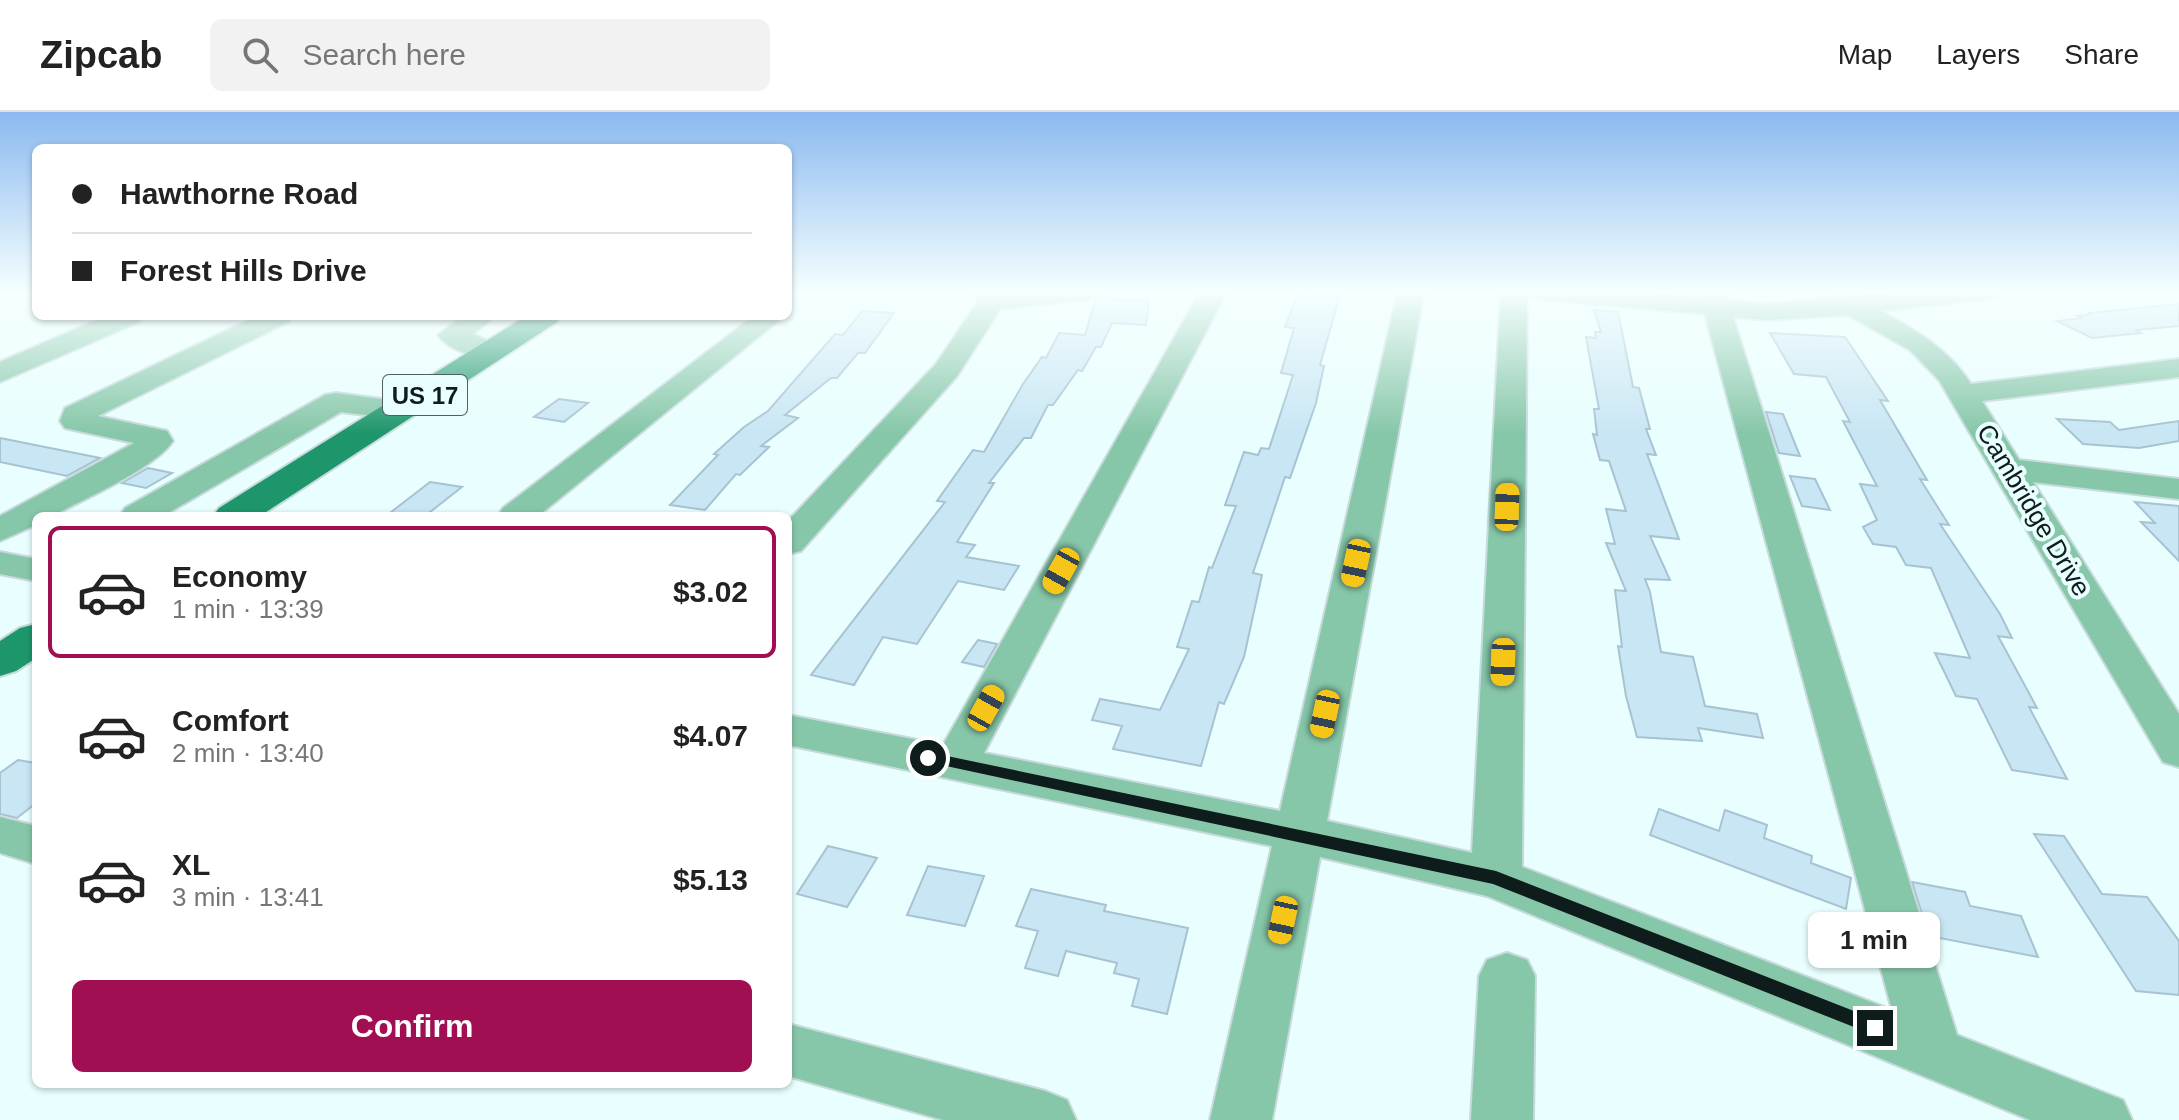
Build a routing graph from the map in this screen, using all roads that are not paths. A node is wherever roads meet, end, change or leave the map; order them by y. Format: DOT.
graph roads {
  1 [pos="79,338"];
  2 [pos="233,338"];
  3 [pos="459,338"];
  4 [pos="511,338"];
  5 [pos="740,338"];
  6 [pos="965,338"];
  7 [pos="1188,338"];
  8 [pos="1401,338"];
  9 [pos="1513,338"];
  10 [pos="1725,338"];
  11 [pos="1909,338"];
  12 [pos="489,352"];
  13 [pos="2179,368"];
  14 [pos="0,373"];
  15 [pos="1963,393"];
  16 [pos="401,410"];
  17 [pos="2008,469"];
  18 [pos="2179,489"];
  19 [pos="33,512"];
  20 [pos="145,512"];
  21 [pos="239,512"];
  22 [pos="521,512"];
  23 [pos="32,513"];
  24 [pos="0,530"];
  25 [pos="792,539"];
  26 [pos="0,563"];
  27 [pos="32,569"];
  28 [pos="792,731"];
  29 [pos="2179,751"];
  30 [pos="956,763"];
  31 [pos="1301,834"];
  32 [pos="0,835"];
  33 [pos="32,844"];
  34 [pos="1496,878"];
  35 [pos="1507,976"];
  36 [pos="1932,1050"];
  37 [pos="792,1051"];
  38 [pos="1045,1120"];
  39 [pos="1241,1120"];
  40 [pos="1502,1120"];
  41 [pos="2101,1120"];
  1 -- 14 [label="street"];
  2 -- 19 [label="street"];
  3 -- 12 [label="street"];
  4 -- 12 [label="main road, US 17"];
  5 -- 22 [label="street"];
  6 -- 25 [label="street"];
  7 -- 30 [label="street"];
  8 -- 31 [label="street"];
  9 -- 34 [label="street"];
  10 -- 36 [label="street"];
  11 -- 15 [label="street, Cambridge Drive"];
  12 -- 16 [label="main road, US 17"];
  13 -- 15 [label="street"];
  15 -- 17 [label="street, Cambridge Drive"];
  16 -- 20 [label="street"];
  16 -- 21 [label="main road, US 17"];
  17 -- 18 [label="street"];
  17 -- 29 [label="street, Cambridge Drive"];
  23 -- 24 [label="street"];
  26 -- 27 [label="street"];
  28 -- 30 [label="street"];
  30 -- 31 [label="street"];
  31 -- 34 [label="street"];
  31 -- 39 [label="street"];
  32 -- 33 [label="street"];
  34 -- 36 [label="street"];
  35 -- 40 [label="street"];
  36 -- 41 [label="street"];
  37 -- 38 [label="street"];
}
